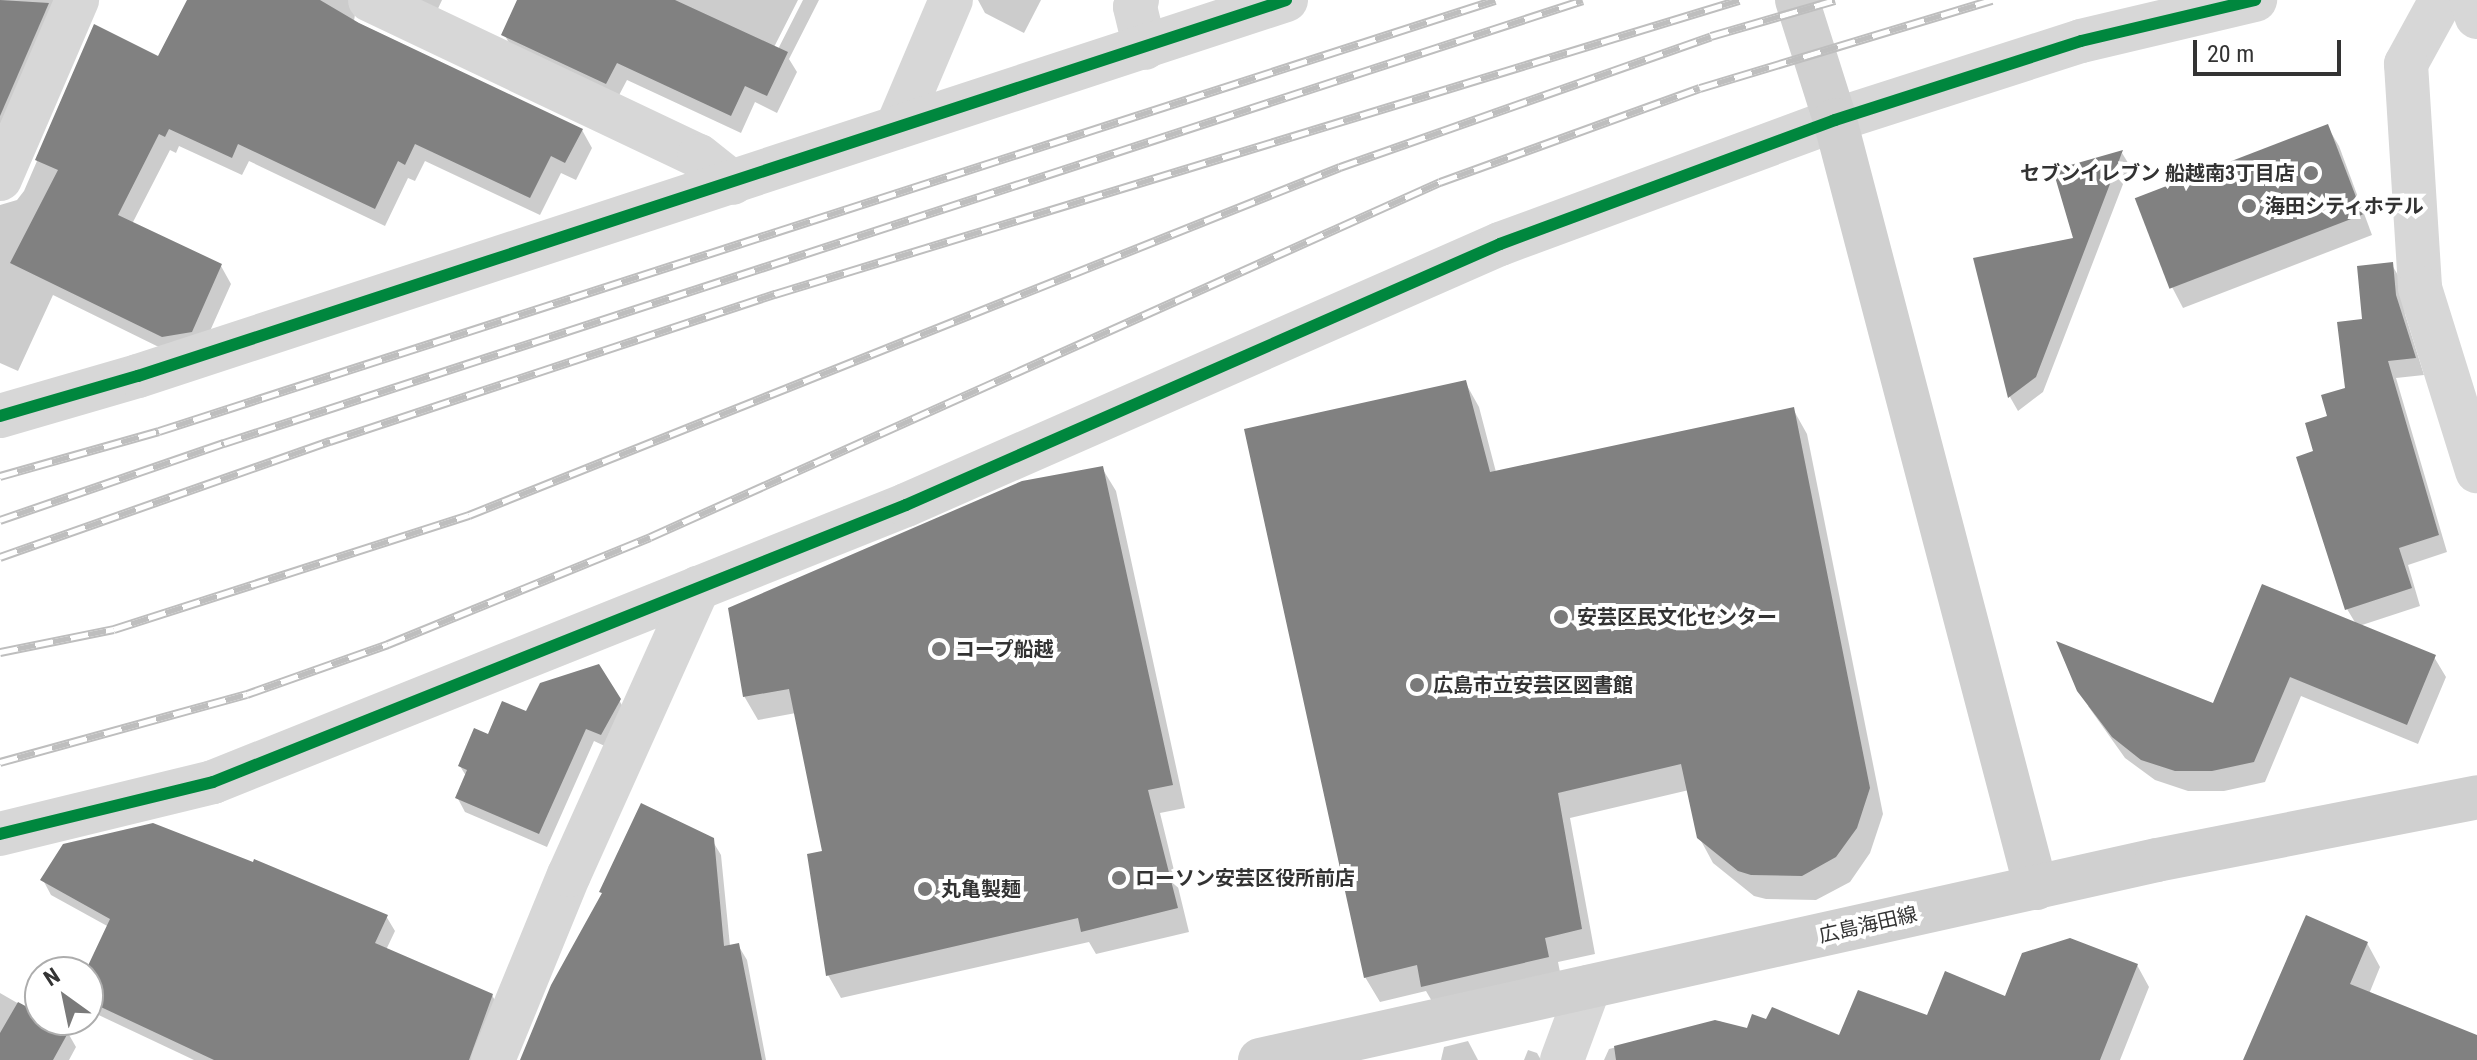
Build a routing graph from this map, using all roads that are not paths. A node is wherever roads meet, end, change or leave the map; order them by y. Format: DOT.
graph roads {
  1 [pos="77,0"];
  2 [pos="370,0"];
  3 [pos="951,0"];
  4 [pos="1137,0"];
  5 [pos="1286,0"];
  6 [pos="1797,0"];
  7 [pos="2255,0"];
  8 [pos="2441,0"];
  9 [pos="2471,0"];
  10 [pos="2477,17"];
  11 [pos="1145,48"];
  12 [pos="1835,120"];
  13 [pos="897,127"];
  14 [pos="0,179"];
  15 [pos="733,183"];
  16 [pos="0,416"];
  17 [pos="2477,471"];
  18 [pos="698,588"];
  19 [pos="2477,797"];
  20 [pos="0,834"];
  21 [pos="2036,888"];
  22 [pos="1589,987"];
  23 [pos="1356,1050"];
  24 [pos="493,1060"];
  25 [pos="1260,1060"];
  26 [pos="1562,1060"];
  1 -- 14 [label="street"];
  2 -- 15 [label="street"];
  3 -- 13 [label="street"];
  4 -- 11 [label="street"];
  5 -- 11 [label="street"];
  6 -- 12 [label="main road"];
  7 -- 12 [label="street"];
  8 -- 17 [label="street"];
  9 -- 10 [label="street"];
  11 -- 13 [label="street"];
  12 -- 18 [label="street"];
  12 -- 21 [label="main road"];
  13 -- 15 [label="street"];
  15 -- 16 [label="street"];
  18 -- 20 [label="street"];
  18 -- 24 [label="street"];
  19 -- 21 [label="main road, 広島海田線"];
  21 -- 22 [label="main road, 広島海田線"];
  22 -- 23 [label="main road, 広島海田線"];
  22 -- 26 [label="street"];
  23 -- 25 [label="main road, 広島海田線"];
}
